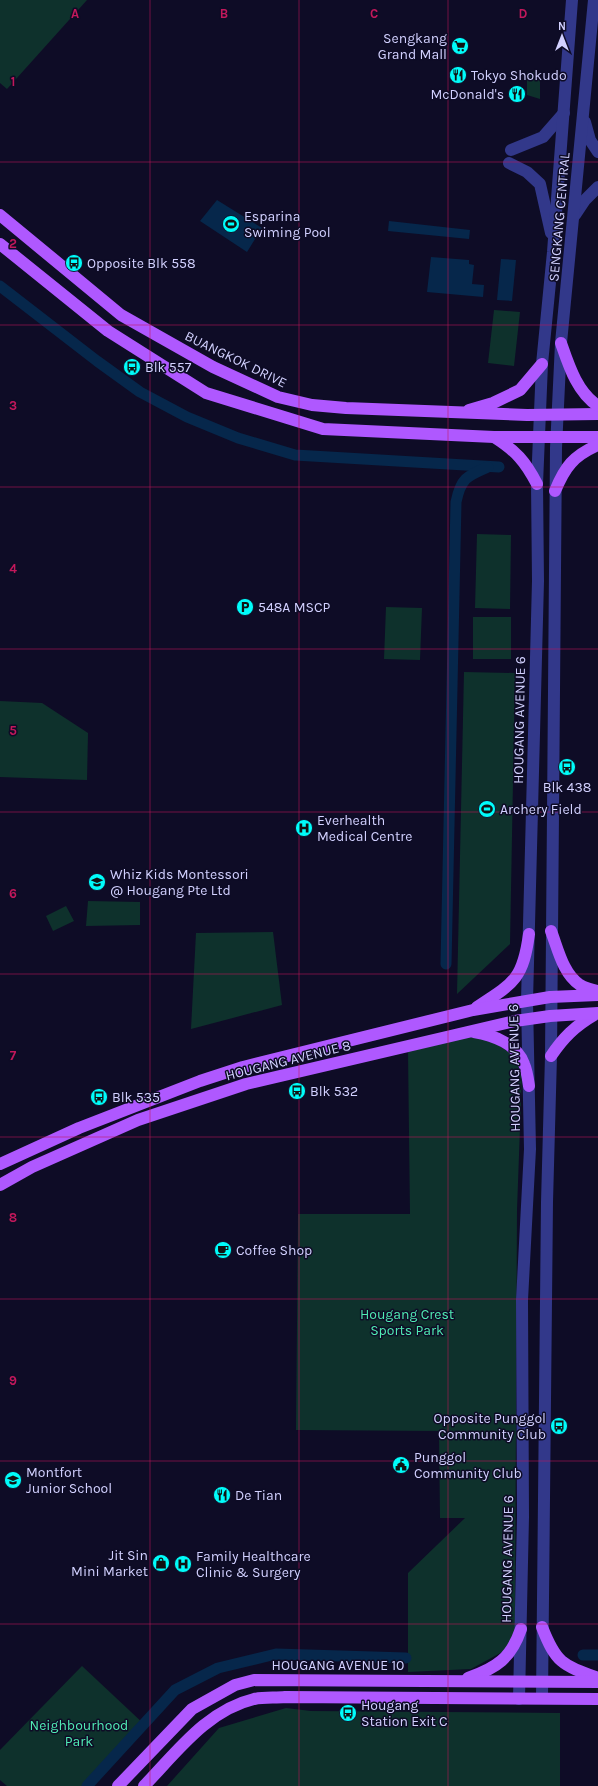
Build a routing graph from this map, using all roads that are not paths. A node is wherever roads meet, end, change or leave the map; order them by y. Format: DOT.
graph roads {
  1 [pos="572,0"];
  2 [pos="594,0"];
  3 [pos="564,113"];
  4 [pos="583,113"];
  5 [pos="511,150"];
  6 [pos="598,152"];
  7 [pos="508,163"];
  8 [pos="598,187"];
  9 [pos="0,215"];
  10 [pos="573,218"];
  11 [pos="0,244"];
  12 [pos="553,252"];
  13 [pos="561,343"];
  14 [pos="542,364"];
  15 [pos="598,406"];
  16 [pos="458,413"];
  17 [pos="558,413"];
  18 [pos="540,414"];
  19 [pos="598,414"];
  20 [pos="494,437"];
  21 [pos="539,437"];
  22 [pos="557,437"];
  23 [pos="598,437"];
  24 [pos="598,445"];
  25 [pos="537,484"];
  26 [pos="555,491"];
  27 [pos="551,931"];
  28 [pos="529,934"];
  29 [pos="598,990"];
  30 [pos="598,995"];
  31 [pos="550,997"];
  32 [pos="527,1001"];
  33 [pos="473,1010"];
  34 [pos="597,1013"];
  35 [pos="550,1016"];
  36 [pos="527,1019"];
  37 [pos="466,1032"];
  38 [pos="551,1056"];
  39 [pos="529,1086"];
  40 [pos="0,1164"];
  41 [pos="0,1185"];
  42 [pos="542,1627"];
  43 [pos="521,1629"];
  44 [pos="598,1678"];
  45 [pos="455,1680"];
  46 [pos="520,1680"];
  47 [pos="542,1680"];
  48 [pos="598,1682"];
  49 [pos="519,1698"];
  50 [pos="542,1698"];
  51 [pos="598,1700"];
  52 [pos="118,1786"];
  53 [pos="144,1786"];
  1 -- 3 [label="street, SENGKANG CENTRAL"];
  2 -- 4 [label="street, SENGKANG CENTRAL"];
  3 -- 5 [label="street"];
  3 -- 12 [label="street, SENGKANG CENTRAL"];
  4 -- 6 [label="street"];
  4 -- 10 [label="street, SENGKANG CENTRAL"];
  7 -- 12 [label="street"];
  8 -- 10 [label="street"];
  9 -- 16 [label="main road, BUANGKOK DRIVE"];
  10 -- 13 [label="street, SENGKANG CENTRAL"];
  11 -- 20 [label="main road"];
  12 -- 14 [label="street, SENGKANG CENTRAL"];
  13 -- 15 [label="main road"];
  13 -- 17 [label="street, SENGKANG CENTRAL"];
  14 -- 16 [label="main road"];
  14 -- 18 [label="street, SENGKANG CENTRAL"];
  16 -- 18 [label="main road, BUANGKOK DRIVE"];
  17 -- 18 [label="main road, BUANGKOK DRIVE"];
  17 -- 19 [label="main road, BUANGKOK DRIVE"];
  17 -- 22 [label="street, SENGKANG CENTRAL"];
  18 -- 21 [label="street, SENGKANG CENTRAL"];
  20 -- 21 [label="main road"];
  20 -- 25 [label="main road"];
  21 -- 22 [label="main road"];
  21 -- 25 [label="street, HOUGANG AVENUE 6"];
  22 -- 23 [label="main road"];
  22 -- 26 [label="street"];
  24 -- 26 [label="main road"];
  25 -- 28 [label="street, HOUGANG AVENUE 6"];
  26 -- 27 [label="street"];
  27 -- 29 [label="main road"];
  27 -- 31 [label="street"];
  28 -- 32 [label="street, HOUGANG AVENUE 6"];
  28 -- 33 [label="main road"];
  30 -- 31 [label="main road, HOUGANG AVENUE 8"];
  31 -- 32 [label="main road, HOUGANG AVENUE 8"];
  31 -- 35 [label="street"];
  32 -- 33 [label="main road, HOUGANG AVENUE 8"];
  32 -- 36 [label="street, HOUGANG AVENUE 6"];
  33 -- 40 [label="main road, HOUGANG AVENUE 8"];
  34 -- 35 [label="main road, HOUGANG AVENUE 8"];
  34 -- 38 [label="main road"];
  35 -- 36 [label="main road, HOUGANG AVENUE 8"];
  35 -- 38 [label="street"];
  36 -- 37 [label="main road, HOUGANG AVENUE 8"];
  36 -- 39 [label="street, HOUGANG AVENUE 6"];
  37 -- 39 [label="main road"];
  37 -- 41 [label="main road, HOUGANG AVENUE 8"];
  38 -- 42 [label="street"];
  39 -- 43 [label="street, HOUGANG AVENUE 6"];
  42 -- 44 [label="main road"];
  42 -- 47 [label="street"];
  43 -- 45 [label="main road"];
  43 -- 46 [label="street, HOUGANG AVENUE 6"];
  45 -- 46 [label="main road, HOUGANG AVENUE 10"];
  45 -- 52 [label="main road, HOUGANG AVENUE 10"];
  46 -- 47 [label="main road, HOUGANG AVENUE 10"];
  46 -- 49 [label="street, HOUGANG AVENUE 6"];
  47 -- 48 [label="main road, HOUGANG AVENUE 10"];
  47 -- 50 [label="street"];
  49 -- 50 [label="main road"];
  49 -- 53 [label="main road"];
  50 -- 51 [label="main road"];
}
